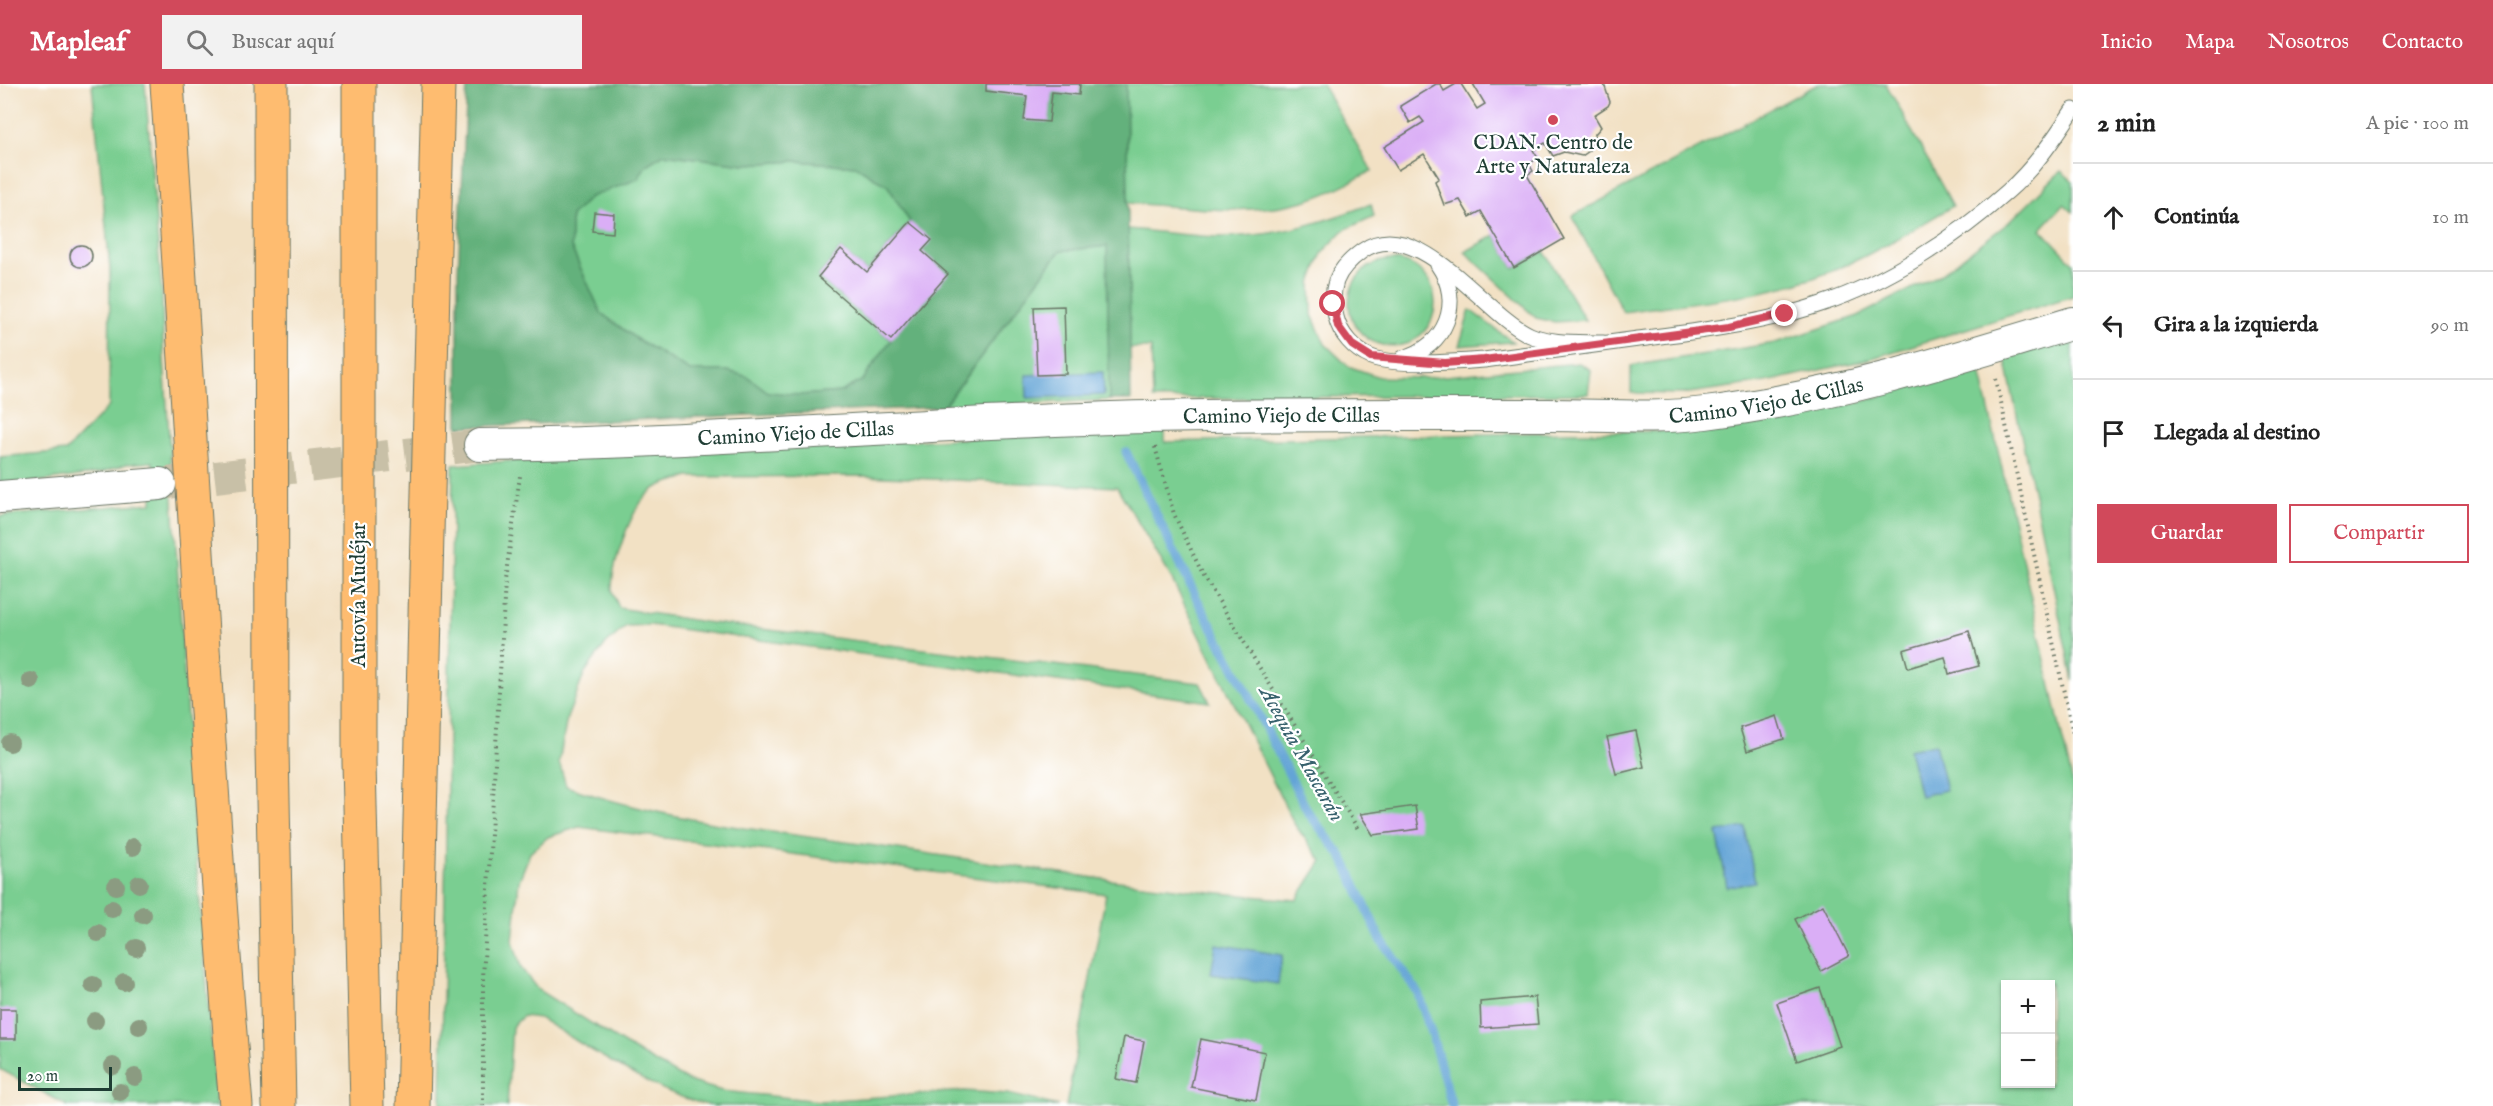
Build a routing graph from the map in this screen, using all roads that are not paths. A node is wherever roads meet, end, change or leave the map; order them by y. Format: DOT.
graph roads {
  1 [pos="166,84"];
  2 [pos="271,84"];
  3 [pos="359,84"];
  4 [pos="438,84"];
  5 [pos="2073,110"];
  6 [pos="1432,258"];
  7 [pos="2073,323"];
  8 [pos="1603,344"];
  9 [pos="1394,360"];
  10 [pos="480,445"];
  11 [pos="160,484"];
  12 [pos="0,497"];
  13 [pos="236,1106"];
  14 [pos="279,1106"];
  15 [pos="367,1106"];
  16 [pos="413,1106"];
  1 -- 13 [label="highway"];
  2 -- 14 [label="highway"];
  3 -- 15 [label="highway, Autovía Mudéjar"];
  4 -- 16 [label="highway"];
  5 -- 8 [label="lane"];
  6 -- 8 [label="lane"];
  6 -- 9 [label="lane"];
  6 -- 9 [label="lane"];
  7 -- 10 [label="street, Camino Viejo de Cillas"];
  8 -- 9 [label="lane"];
  11 -- 12 [label="street"];
}
